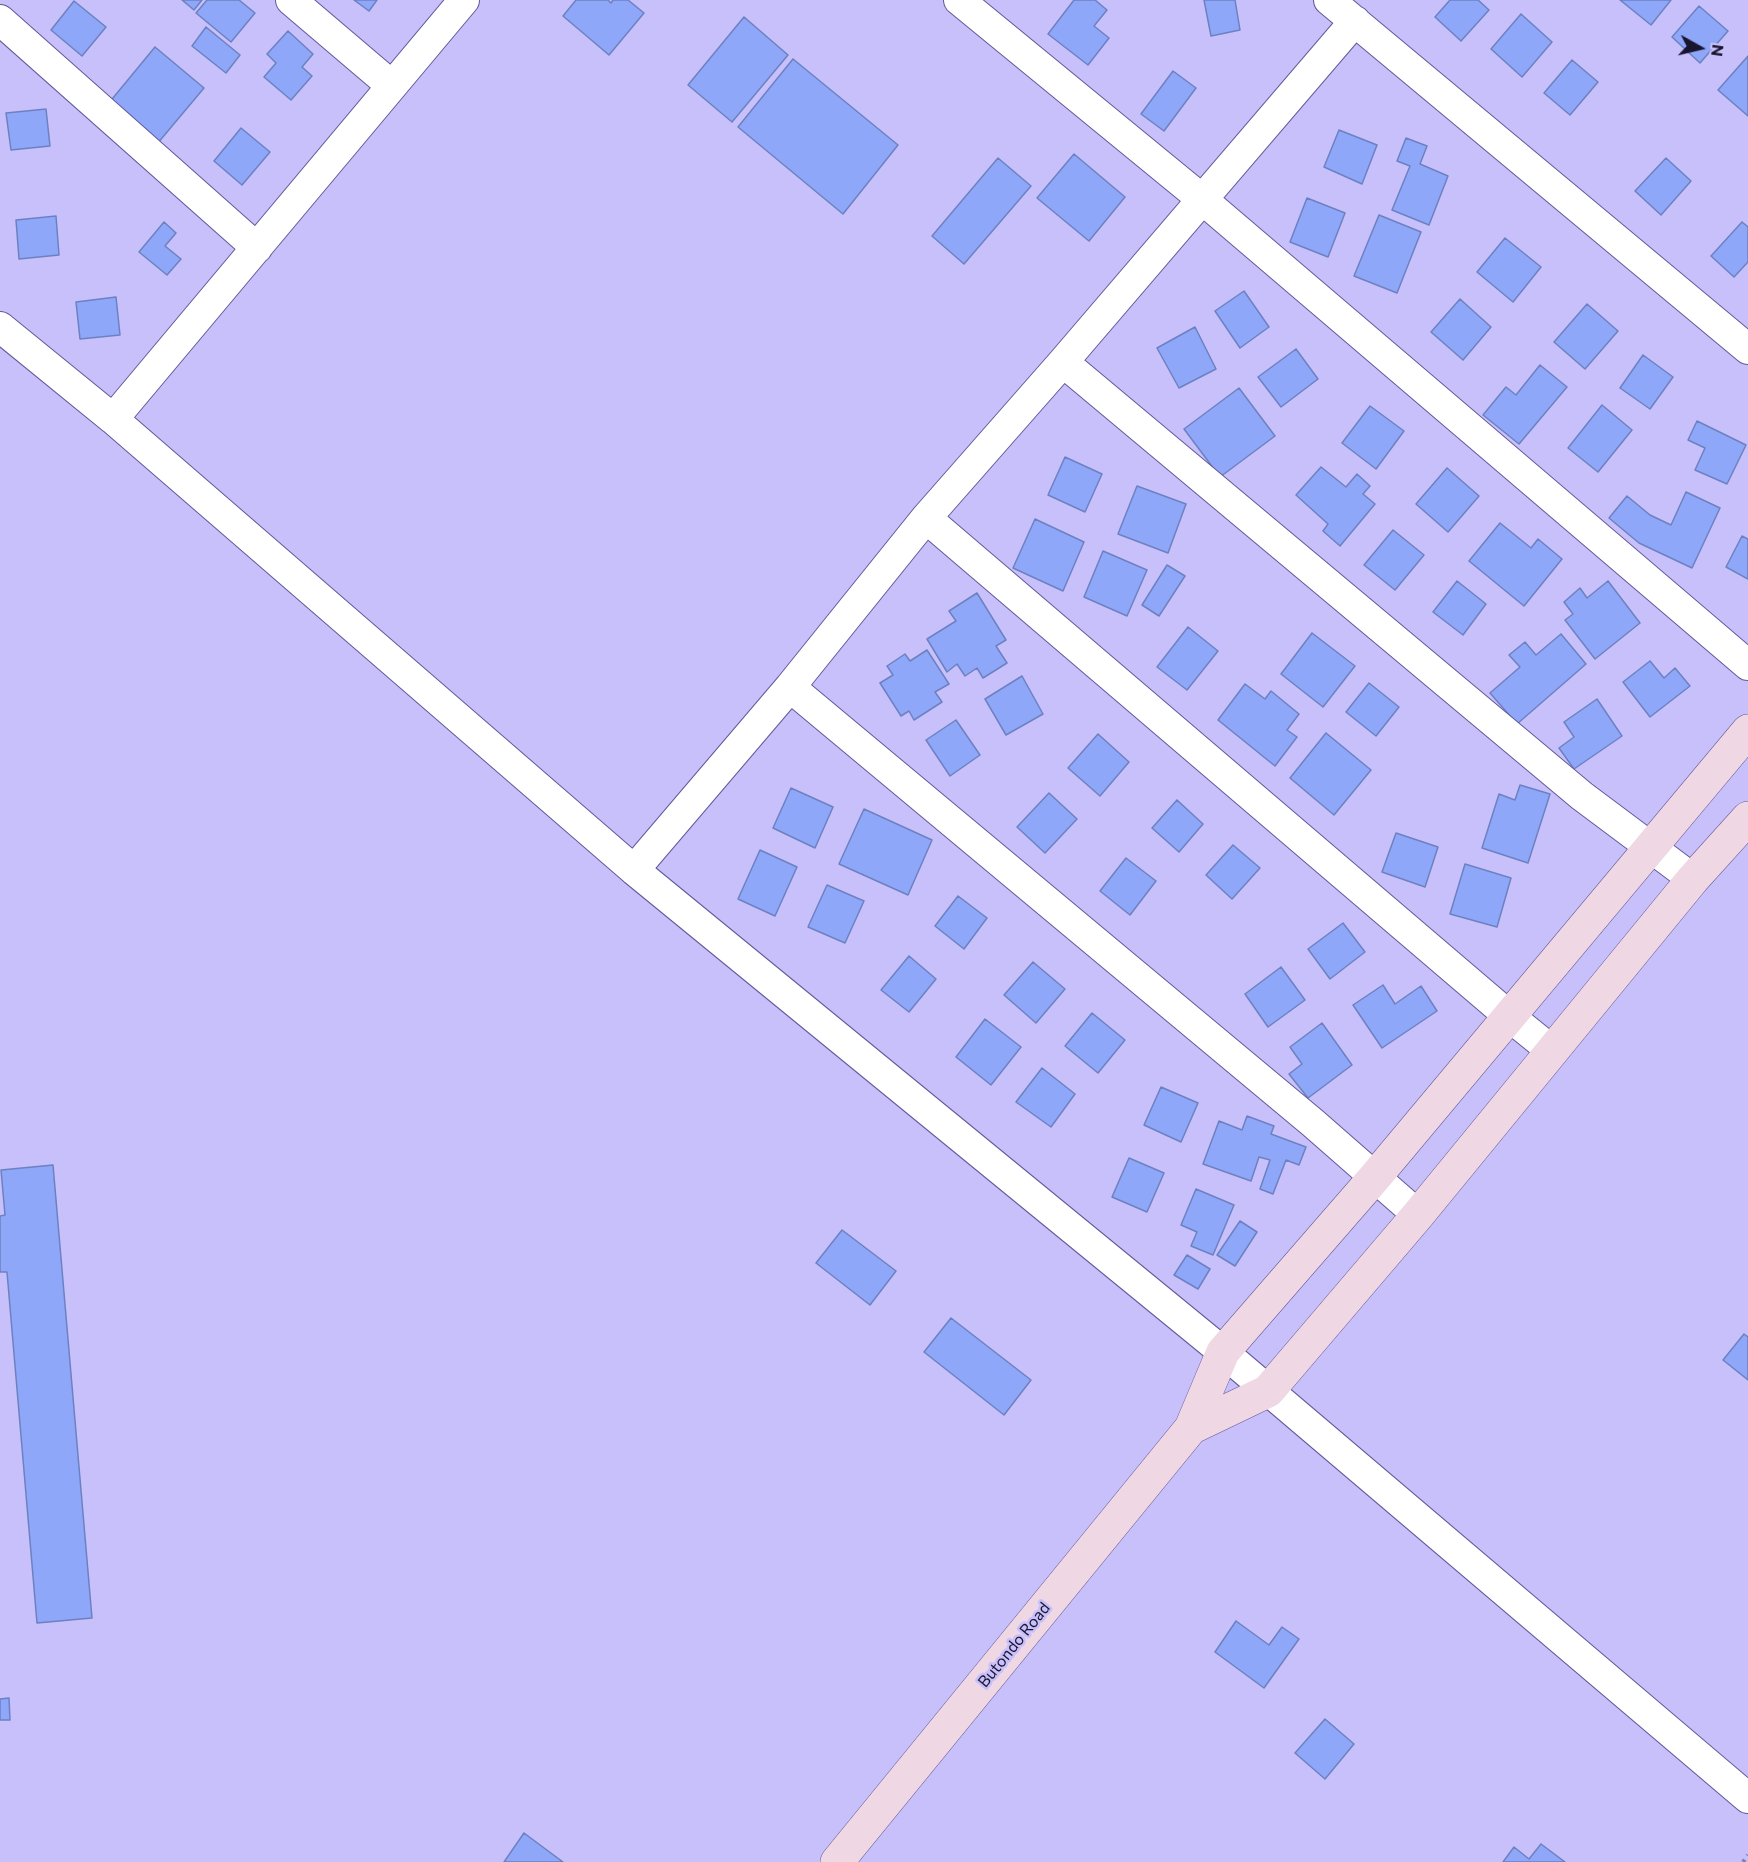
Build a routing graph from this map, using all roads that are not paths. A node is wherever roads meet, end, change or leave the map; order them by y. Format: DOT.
graph roads {
  1 [pos="291,0"];
  2 [pos="464,0"];
  3 [pos="959,0"];
  4 [pos="1329,0"];
  5 [pos="0,20"];
  6 [pos="1355,21"];
  7 [pos="393,86"];
  8 [pos="1203,200"];
  9 [pos="257,248"];
  10 [pos="0,327"];
  11 [pos="1748,350"];
  12 [pos="1064,362"];
  13 [pos="113,419"];
  14 [pos="926,518"];
  15 [pos="1748,665"];
  16 [pos="790,687"];
  17 [pos="1748,730"];
  18 [pos="1748,818"];
  19 [pos="1651,848"];
  20 [pos="634,870"];
  21 [pos="1693,879"];
  22 [pos="1509,1016"];
  23 [pos="1551,1050"];
  24 [pos="1375,1178"];
  25 [pos="1418,1215"];
  26 [pos="1223,1352"];
  27 [pos="1268,1391"];
  28 [pos="1191,1428"];
  29 [pos="1748,1798"];
  30 [pos="837,1862"];
  1 -- 7 [label="street"];
  2 -- 7 [label="street"];
  3 -- 8 [label="street"];
  4 -- 6 [label="street"];
  5 -- 9 [label="street"];
  6 -- 8 [label="street"];
  6 -- 11 [label="street"];
  7 -- 9 [label="street"];
  8 -- 12 [label="street"];
  8 -- 15 [label="street"];
  9 -- 13 [label="street"];
  10 -- 13 [label="street"];
  12 -- 14 [label="street"];
  12 -- 19 [label="street"];
  13 -- 20 [label="street"];
  14 -- 16 [label="street"];
  14 -- 22 [label="street"];
  16 -- 20 [label="street"];
  16 -- 24 [label="street"];
  17 -- 19 [label="street"];
  18 -- 21 [label="street"];
  19 -- 21 [label="street"];
  19 -- 22 [label="street"];
  20 -- 26 [label="street"];
  21 -- 23 [label="street"];
  22 -- 23 [label="street"];
  22 -- 24 [label="street"];
  23 -- 25 [label="street"];
  24 -- 25 [label="street"];
  24 -- 26 [label="street"];
  25 -- 27 [label="street"];
  26 -- 27 [label="street"];
  26 -- 28 [label="street"];
  27 -- 28 [label="street"];
  27 -- 29 [label="street"];
  28 -- 30 [label="street, Butondo Road"];
}
